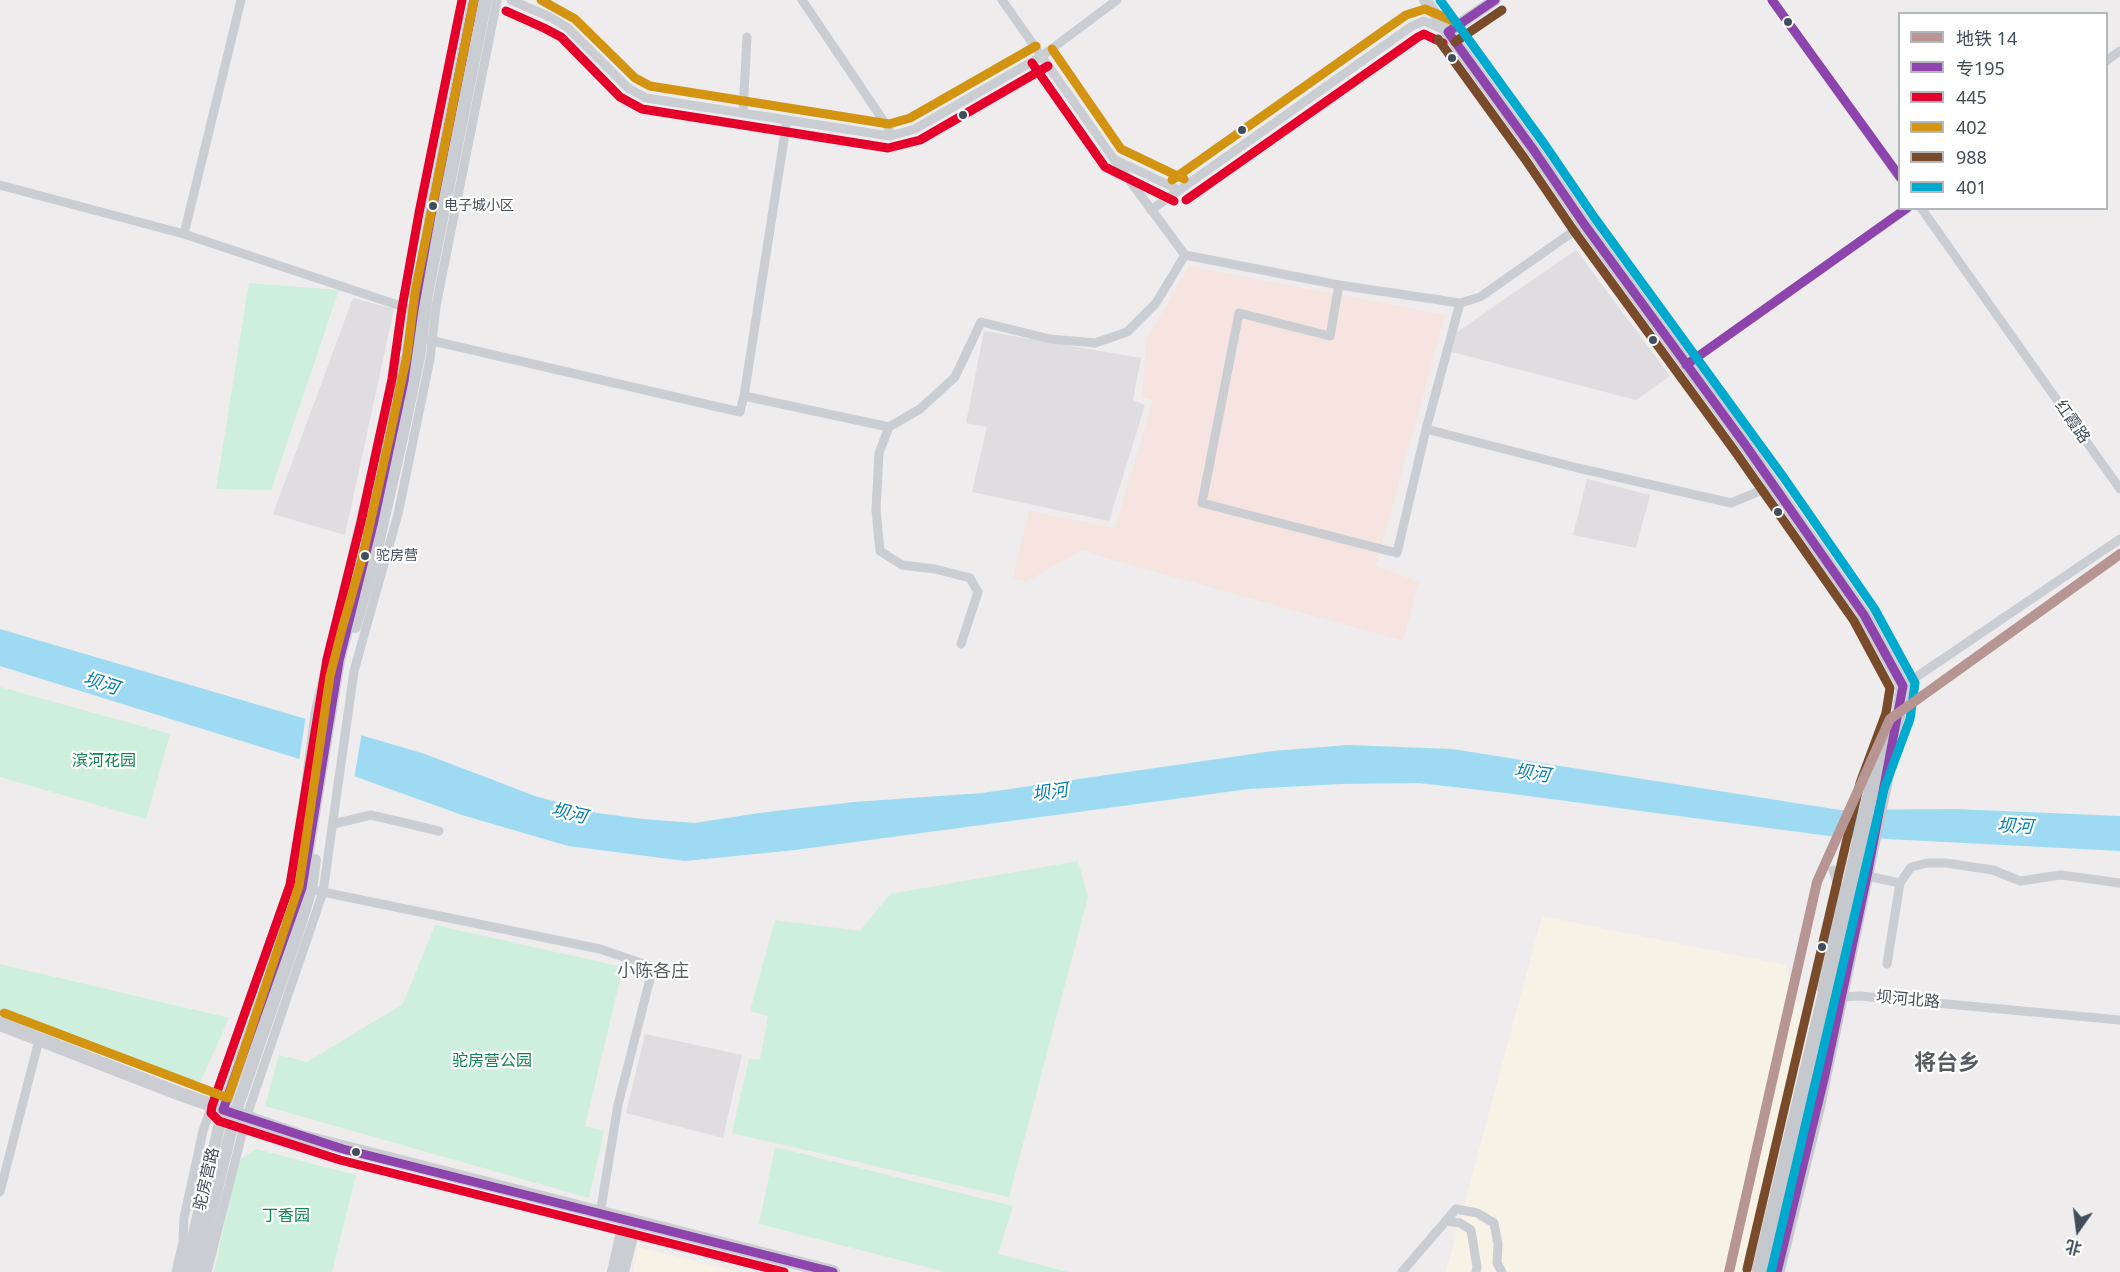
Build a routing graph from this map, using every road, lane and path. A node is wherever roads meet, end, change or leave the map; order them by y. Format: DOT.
graph roads {
  1 [pos="241,0"];
  2 [pos="474,0"];
  3 [pos="486,0"];
  4 [pos="497,0"];
  5 [pos="511,0"];
  6 [pos="802,0"];
  7 [pos="1002,0"];
  8 [pos="1117,0"];
  9 [pos="1425,0"];
  10 [pos="1495,0"];
  11 [pos="1772,0"];
  12 [pos="1448,32"];
  13 [pos="747,37"];
  14 [pos="1042,56"];
  15 [pos="743,113"];
  16 [pos="787,120"];
  17 [pos="890,136"];
  18 [pos="1113,158"];
  19 [pos="1898,177"];
  20 [pos="0,185"];
  21 [pos="1179,190"];
  22 [pos="1152,210"];
  23 [pos="1905,210"];
  24 [pos="1922,210"];
  25 [pos="1584,224"];
  26 [pos="184,234"];
  27 [pos="1185,255"];
  28 [pos="1339,285"];
  29 [pos="1460,303"];
  30 [pos="419,312"];
  31 [pos="427,339"];
  32 [pos="409,350"];
  33 [pos="1686,365"];
  34 [pos="744,396"];
  35 [pos="889,427"];
  36 [pos="1426,429"];
  37 [pos="1774,485"];
  38 [pos="2120,489"];
  39 [pos="2120,539"];
  40 [pos="961,644"];
  41 [pos="1903,686"];
  42 [pos="1898,716"];
  43 [pos="333,717"];
  44 [pos="328,785"];
  45 [pos="333,824"];
  46 [pos="439,831"];
  47 [pos="1864,853"];
  48 [pos="1833,870"];
  49 [pos="1867,876"];
  50 [pos="1900,883"];
  51 [pos="2120,883"];
  52 [pos="306,889"];
  53 [pos="1887,964"];
  54 [pos="1826,992"];
  55 [pos="1841,997"];
  56 [pos="2120,1020"];
  57 [pos="0,1024"];
  58 [pos="39,1040"];
  59 [pos="229,1112"];
  60 [pos="0,1192"];
  61 [pos="600,1214"];
  62 [pos="629,1221"];
  63 [pos="1446,1221"];
  64 [pos="176,1272"];
  65 [pos="185,1272"];
  66 [pos="197,1272"];
  67 [pos="207,1272"];
  68 [pos="613,1272"];
  69 [pos="623,1272"];
  70 [pos="833,1272"];
  71 [pos="1402,1272"];
  72 [pos="1476,1272"];
  73 [pos="1502,1272"];
  74 [pos="1759,1272"];
  75 [pos="1777,1272"];
  1 -- 26 [label="street"];
  2 -- 30 [label="street, 驼房营路"];
  3 -- 30 [label="street, 驼房营路"];
  4 -- 31 [label="street"];
  5 -- 15 [label="street"];
  6 -- 17 [label="street"];
  7 -- 14 [label="street"];
  8 -- 14 [label="street"];
  9 -- 12 [label="street"];
  10 -- 12 [label="street"];
  11 -- 19 [label="street"];
  12 -- 21 [label="street"];
  12 -- 25 [label="main road"];
  13 -- 15 [label="street"];
  14 -- 17 [label="street"];
  14 -- 18 [label="street"];
  15 -- 16 [label="street"];
  16 -- 17 [label="street"];
  16 -- 34 [label="street"];
  18 -- 21 [label="street"];
  18 -- 22 [label="street"];
  20 -- 26 [label="street"];
  21 -- 22 [label="street"];
  22 -- 27 [label="street"];
  23 -- 33 [label="street"];
  24 -- 38 [label="street, 红霞路"];
  25 -- 29 [label="street"];
  25 -- 33 [label="main road"];
  26 -- 30 [label="street"];
  27 -- 28 [label="street"];
  27 -- 35 [label="street"];
  28 -- 29 [label="street"];
  28 -- 36 [label="street"];
  29 -- 36 [label="street"];
  30 -- 31 [label="street, 驼房营路"];
  30 -- 32 [label="street, 驼房营路"];
  31 -- 34 [label="street"];
  31 -- 43 [label="street, 驼房营路"];
  31 -- 44 [label="street"];
  32 -- 43 [label="street, 驼房营路"];
  32 -- 52 [label="street"];
  33 -- 37 [label="main road"];
  34 -- 35 [label="street"];
  35 -- 40 [label="street"];
  36 -- 37 [label="street"];
  37 -- 41 [label="main road"];
  39 -- 41 [label="street"];
  41 -- 42 [label="main road"];
  42 -- 47 [label="main road"];
  43 -- 44 [label="street, 驼房营路"];
  44 -- 45 [label="street"];
  44 -- 52 [label="street, 驼房营路"];
  45 -- 46 [label="street"];
  45 -- 52 [label="street"];
  47 -- 49 [label="main road"];
  47 -- 54 [label="main road"];
  48 -- 54 [label="street"];
  49 -- 50 [label="street"];
  49 -- 55 [label="main road"];
  50 -- 51 [label="street"];
  50 -- 53 [label="street"];
  52 -- 59 [label="street, 驼房营路"];
  52 -- 59 [label="street"];
  52 -- 61 [label="street"];
  54 -- 55 [label="street, 坝河北路"];
  54 -- 74 [label="main road"];
  55 -- 56 [label="street, 坝河北路"];
  55 -- 75 [label="main road"];
  57 -- 58 [label="main road"];
  58 -- 59 [label="main road"];
  58 -- 60 [label="street"];
  59 -- 61 [label="main road"];
  59 -- 64 [label="street"];
  59 -- 65 [label="street, 驼房营路"];
  59 -- 66 [label="street, 驼房营路"];
  59 -- 67 [label="street"];
  61 -- 62 [label="main road"];
  62 -- 68 [label="street"];
  62 -- 69 [label="street"];
  62 -- 70 [label="main road"];
  63 -- 71 [label="street"];
  63 -- 72 [label="street"];
  63 -- 73 [label="street"];
}
